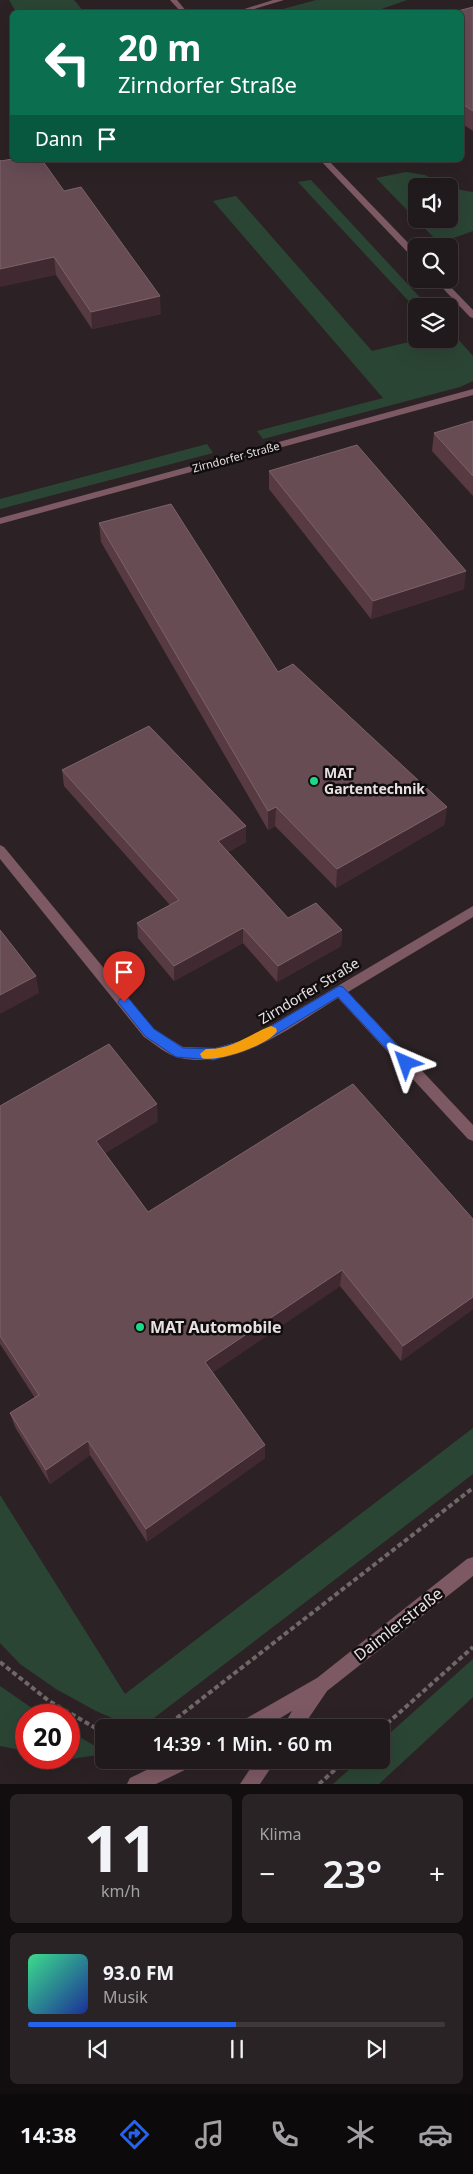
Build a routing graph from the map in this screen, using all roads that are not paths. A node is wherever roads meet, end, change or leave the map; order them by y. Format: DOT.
graph roads {
  1 [pos="173,0"];
  2 [pos="281,0"];
  3 [pos="182,10"];
  4 [pos="245,10"];
  5 [pos="326,162"];
  6 [pos="408,248"];
  7 [pos="447,288"];
  8 [pos="473,315"];
  9 [pos="473,392"];
  10 [pos="0,521"];
  11 [pos="0,850"];
  12 [pos="473,911"];
  13 [pos="339,991"];
  14 [pos="473,1135"];
  15 [pos="473,1565"];
  16 [pos="323,1684"];
  17 [pos="262,1719"];
  18 [pos="297,1719"];
  19 [pos="168,1769"];
  20 [pos="260,1769"];
  21 [pos="136,1784"];
  22 [pos="249,1784"];
  1 -- 3 [label="street"];
  2 -- 4 [label="street"];
  5 -- 6 [label="street"];
  7 -- 8 [label="street"];
  9 -- 10 [label="street, Zirndorfer Straße"];
  11 -- 13 [label="street, Zirndorfer Straße"];
  12 -- 13 [label="street, Zirndorfer Straße"];
  13 -- 14 [label="street"];
  15 -- 16 [label="street, Daimlerstraße"];
  16 -- 17 [label="street, Daimlerstraße"];
  16 -- 18 [label="street, Daimlerstraße"];
  19 -- 21 [label="street"];
  20 -- 22 [label="street"];
}
